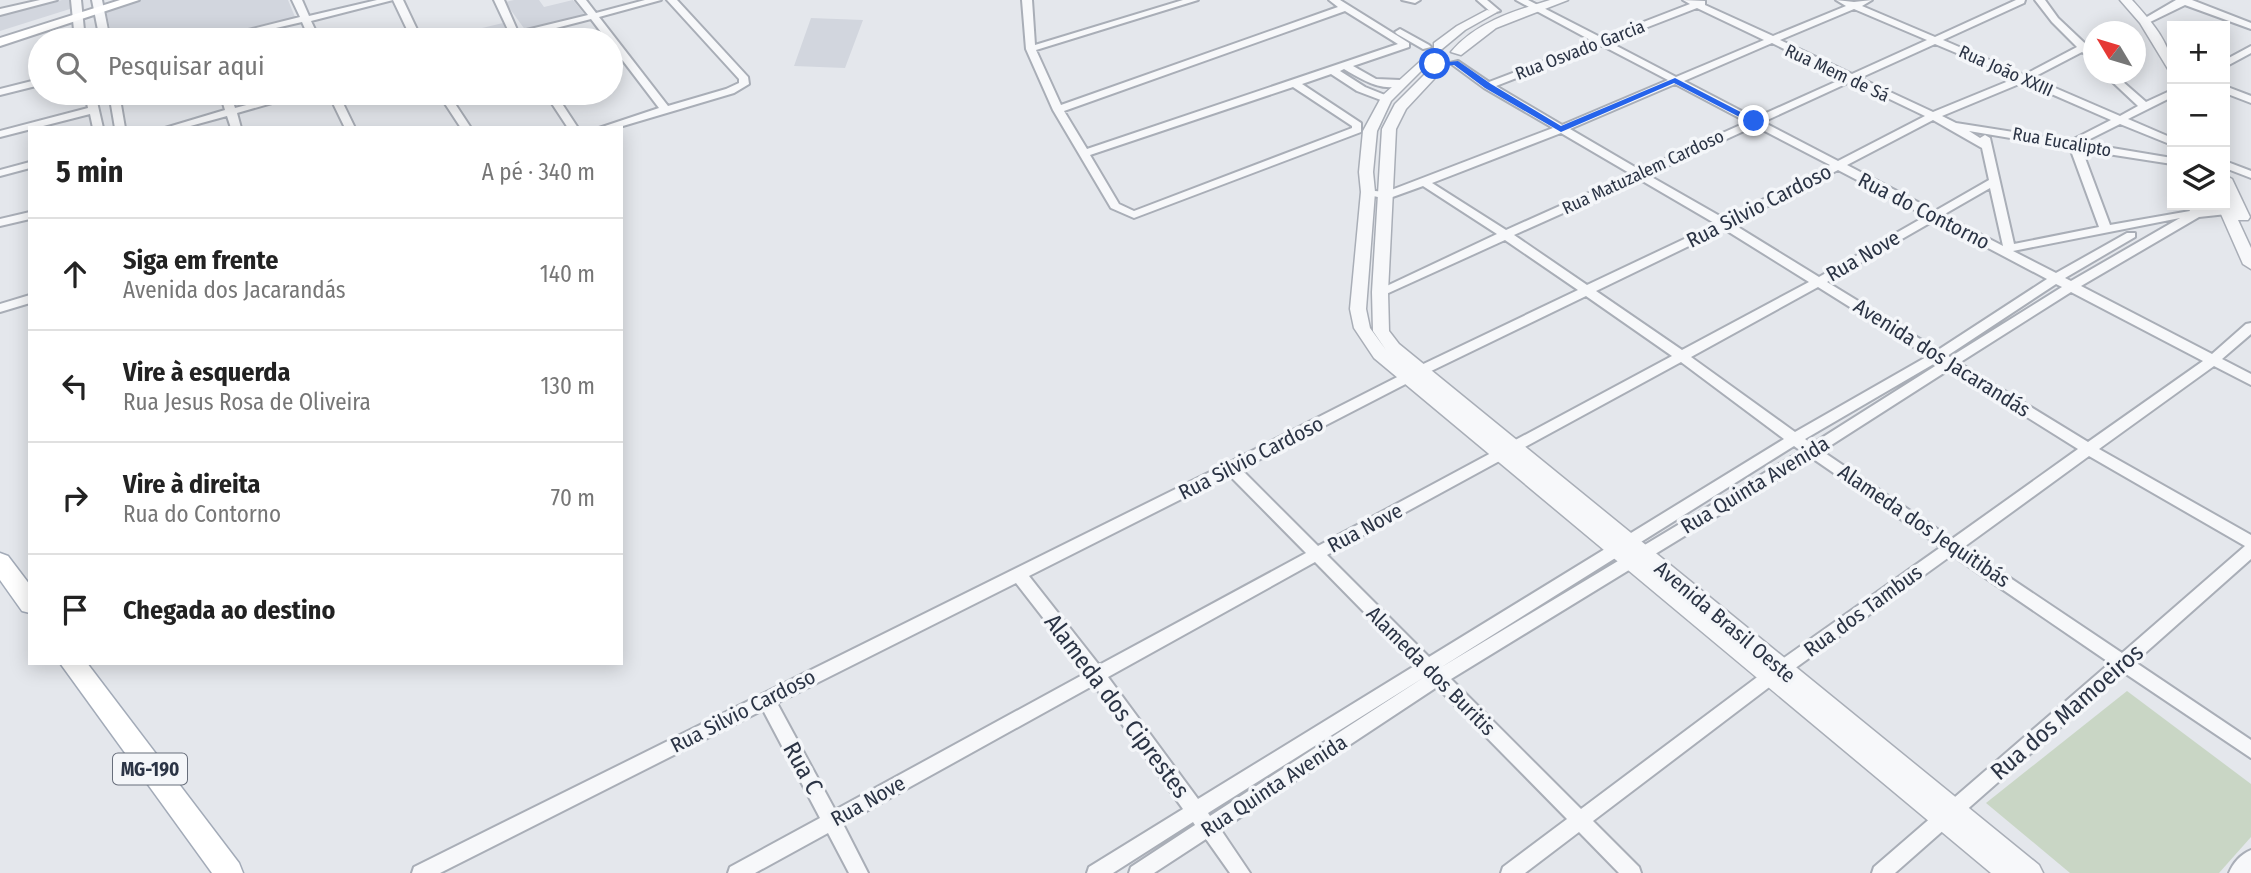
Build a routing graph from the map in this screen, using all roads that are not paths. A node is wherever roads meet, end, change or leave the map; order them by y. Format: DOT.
graph roads {
  1 [pos="52,0"];
  2 [pos="133,0"];
  3 [pos="297,0"];
  4 [pos="373,0"];
  5 [pos="389,0"];
  6 [pos="398,0"];
  7 [pos="499,0"];
  8 [pos="582,0"];
  9 [pos="656,0"];
  10 [pos="673,0"];
  11 [pos="1027,0"];
  12 [pos="1193,0"];
  13 [pos="1334,0"];
  14 [pos="1407,0"];
  15 [pos="1415,0"];
  16 [pos="1482,0"];
  17 [pos="1524,0"];
  18 [pos="1562,0"];
  19 [pos="1710,0"];
  20 [pos="1841,0"];
  21 [pos="1867,0"];
  22 [pos="2020,0"];
  23 [pos="2040,0"];
  24 [pos="2126,0"];
  25 [pos="2186,0"];
  26 [pos="1693,2"];
  27 [pos="100,3"];
  28 [pos="1347,4"];
  29 [pos="1854,6"];
  30 [pos="1539,7"];
  31 [pos="77,9"];
  32 [pos="1495,11"];
  33 [pos="0,12"];
  34 [pos="2049,12"];
  35 [pos="594,16"];
  36 [pos="305,18"];
  37 [pos="2145,21"];
  38 [pos="2146,23"];
  39 [pos="2251,24"];
  40 [pos="33,28"];
  41 [pos="79,28"];
  42 [pos="103,28"];
  43 [pos="263,28"];
  44 [pos="310,28"];
  45 [pos="411,28"];
  46 [pos="512,28"];
  47 [pos="551,28"];
  48 [pos="603,28"];
  49 [pos="28,30"];
  50 [pos="0,33"];
  51 [pos="1769,40"];
  52 [pos="1936,40"];
  53 [pos="1602,41"];
  54 [pos="0,42"];
  55 [pos="2082,48"];
  56 [pos="1031,49"];
  57 [pos="2251,49"];
  58 [pos="1430,51"];
  59 [pos="623,54"];
  60 [pos="2167,58"];
  61 [pos="1451,60"];
  62 [pos="2230,61"];
  63 [pos="1346,66"];
  64 [pos="1332,70"];
  65 [pos="1849,78"];
  66 [pos="2022,79"];
  67 [pos="1675,80"];
  68 [pos="1293,82"];
  69 [pos="1400,83"];
  70 [pos="2120,84"];
  71 [pos="28,85"];
  72 [pos="1488,86"];
  73 [pos="2230,91"];
  74 [pos="0,92"];
  75 [pos="2167,95"];
  76 [pos="2251,100"];
  77 [pos="1390,103"];
  78 [pos="93,105"];
  79 [pos="116,105"];
  80 [pos="229,105"];
  81 [pos="255,105"];
  82 [pos="338,105"];
  83 [pos="451,105"];
  84 [pos="558,105"];
  85 [pos="2144,106"];
  86 [pos="94,110"];
  87 [pos="666,110"];
  88 [pos="1058,110"];
  89 [pos="231,111"];
  90 [pos="1931,117"];
  91 [pos="2119,119"];
  92 [pos="1754,121"];
  93 [pos="1952,125"];
  94 [pos="31,126"];
  95 [pos="98,126"];
  96 [pos="120,126"];
  97 [pos="177,126"];
  98 [pos="235,126"];
  99 [pos="349,126"];
  100 [pos="465,126"];
  101 [pos="572,126"];
  102 [pos="611,126"];
  103 [pos="28,127"];
  104 [pos="1561,129"];
  105 [pos="1984,129"];
  106 [pos="0,134"];
  107 [pos="2167,140"];
  108 [pos="2074,143"];
  109 [pos="1986,146"];
  110 [pos="1084,153"];
  111 [pos="2251,159"];
  112 [pos="2167,161"];
  113 [pos="28,166"];
  114 [pos="2230,166"];
  115 [pos="1838,167"];
  116 [pos="0,173"];
  117 [pos="1637,174"];
  118 [pos="2251,174"];
  119 [pos="1993,181"];
  120 [pos="1424,183"];
  121 [pos="2230,183"];
  122 [pos="1368,192"];
  123 [pos="1387,196"];
  124 [pos="2230,208"];
  125 [pos="2192,210"];
  126 [pos="2194,210"];
  127 [pos="28,216"];
  128 [pos="1934,216"];
  129 [pos="0,223"];
  130 [pos="1725,224"];
  131 [pos="2118,231"];
  132 [pos="1506,235"];
  133 [pos="2251,236"];
  134 [pos="2148,242"];
  135 [pos="2004,249"];
  136 [pos="2251,264"];
  137 [pos="2055,279"];
  138 [pos="1818,282"];
  139 [pos="2070,287"];
  140 [pos="1380,292"];
  141 [pos="1586,292"];
  142 [pos="28,300"];
  143 [pos="0,308"];
  144 [pos="2251,327"];
  145 [pos="1680,355"];
  146 [pos="1945,358"];
  147 [pos="2213,360"];
  148 [pos="1414,374"];
  149 [pos="2251,380"];
  150 [pos="1794,439"];
  151 [pos="2088,449"];
  152 [pos="1508,451"];
  153 [pos="1812,451"];
  154 [pos="1231,468"];
  155 [pos="2251,542"];
  156 [pos="1952,545"];
  157 [pos="2251,550"];
  158 [pos="1630,552"];
  159 [pos="1315,555"];
  160 [pos="0,562"];
  161 [pos="1017,573"];
  162 [pos="28,601"];
  163 [pos="2126,663"];
  164 [pos="73,665"];
  165 [pos="1432,672"];
  166 [pos="1776,674"];
  167 [pos="1097,676"];
  168 [pos="766,700"];
  169 [pos="2251,750"];
  170 [pos="1195,811"];
  171 [pos="1948,813"];
  172 [pos="832,821"];
  173 [pos="1580,821"];
  174 [pos="1208,829"];
  175 [pos="2251,859"];
  176 [pos="229,873"];
  177 [pos="421,873"];
  178 [pos="737,873"];
  179 [pos="859,873"];
  180 [pos="1096,873"];
  181 [pos="1138,873"];
  182 [pos="1241,873"];
  183 [pos="1510,873"];
  184 [pos="1632,873"];
  185 [pos="1881,873"];
  186 [pos="2009,873"];
  187 [pos="2031,873"];
  188 [pos="2238,873"];
  1 -- 33 [label="street"];
  2 -- 27 [label="main road"];
  3 -- 36 [label="street"];
  4 -- 36 [label="street"];
  5 -- 36 [label="street"];
  6 -- 45 [label="street"];
  7 -- 46 [label="street"];
  8 -- 35 [label="street"];
  9 -- 35 [label="street"];
  10 -- 87 [label="street"];
  11 -- 56 [label="street"];
  12 -- 56 [label="street"];
  13 -- 28 [label="street"];
  14 -- 15 [label="street"];
  16 -- 32 [label="street"];
  17 -- 30 [label="street, Rua do Contorno"];
  17 -- 32 [label="street"];
  18 -- 30 [label="street"];
  19 -- 26 [label="street, Rua Osvado Garcia"];
  20 -- 29 [label="street, Rua João XXIII"];
  21 -- 29 [label="street"];
  22 -- 34 [label="street"];
  22 -- 52 [label="street, Rua Matuzalem Cardoso"];
  23 -- 34 [label="street"];
  24 -- 37 [label="street"];
  25 -- 37 [label="street"];
  25 -- 39 [label="street"];
  26 -- 51 [label="street, Rua Mem de Sá"];
  26 -- 53 [label="street, Rua Osvado Garcia"];
  27 -- 31 [label="main road"];
  27 -- 42 [label="street"];
  28 -- 58 [label="street"];
  28 -- 63 [label="street"];
  28 -- 88 [label="street"];
  29 -- 51 [label="street"];
  29 -- 52 [label="street, Rua João XXIII"];
  30 -- 53 [label="street, Rua do Contorno"];
  30 -- 61 [label="street"];
  31 -- 40 [label="main road"];
  31 -- 41 [label="street"];
  31 -- 50 [label="main road"];
  32 -- 58 [label="street"];
  34 -- 55 [label="street"];
  35 -- 47 [label="street"];
  35 -- 48 [label="street"];
  36 -- 43 [label="street"];
  36 -- 44 [label="street"];
  38 -- 60 [label="street"];
  49 -- 54 [label="main road"];
  51 -- 65 [label="street, Rua Mem de Sá"];
  51 -- 67 [label="street"];
  52 -- 65 [label="street, Rua Matuzalem Cardoso"];
  52 -- 66 [label="street, Rua João XXIII"];
  53 -- 67 [label="street, Rua do Contorno"];
  53 -- 72 [label="street, Rua Osvado Garcia"];
  55 -- 66 [label="street, Rua Silvio Cardoso"];
  56 -- 88 [label="street"];
  57 -- 62 [label="street"];
  58 -- 61 [label="street"];
  58 -- 61 [label="street"];
  58 -- 69 [label="street"];
  59 -- 87 [label="street"];
  61 -- 72 [label="street, Avenida dos Jacarandás"];
  61 -- 77 [label="street"];
  63 -- 64 [label="street"];
  63 -- 69 [label="street"];
  64 -- 68 [label="street"];
  64 -- 77 [label="street"];
  65 -- 90 [label="street, Rua Mem de Sá"];
  65 -- 92 [label="street, Rua Matuzalem Cardoso"];
  66 -- 90 [label="street, Rua Silvio Cardoso"];
  66 -- 91 [label="street, Rua João XXIII"];
  67 -- 92 [label="street, Rua do Contorno"];
  67 -- 104 [label="street"];
  68 -- 110 [label="street"];
  68 -- 110 [label="street"];
  69 -- 77 [label="street"];
  70 -- 85 [label="street"];
  71 -- 74 [label="street"];
  72 -- 104 [label="street, Avenida dos Jacarandás"];
  73 -- 76 [label="street"];
  75 -- 85 [label="street"];
  77 -- 122 [label="street"];
  77 -- 123 [label="street"];
  78 -- 86 [label="street"];
  79 -- 96 [label="street"];
  80 -- 89 [label="street"];
  81 -- 89 [label="street"];
  82 -- 99 [label="street"];
  83 -- 100 [label="street"];
  84 -- 101 [label="street"];
  85 -- 91 [label="street"];
  86 -- 94 [label="street"];
  86 -- 95 [label="street"];
  87 -- 102 [label="street"];
  88 -- 110 [label="street"];
  89 -- 97 [label="street"];
  89 -- 98 [label="street"];
  90 -- 93 [label="street, Rua Mem de Sá"];
  90 -- 115 [label="street, Rua Silvio Cardoso"];
  91 -- 107 [label="street, Rua João XXIII"];
  91 -- 108 [label="street"];
  92 -- 115 [label="street, Rua do Contorno"];
  92 -- 117 [label="street, Rua Matuzalem Cardoso"];
  93 -- 105 [label="street, Rua Eucalipto"];
  93 -- 109 [label="street, Rua Mem de Sá"];
  103 -- 106 [label="street"];
  104 -- 117 [label="street, Avenida dos Jacarandás"];
  104 -- 120 [label="street"];
  105 -- 108 [label="street, Rua Eucalipto"];
  105 -- 109 [label="street"];
  108 -- 112 [label="street, Rua Eucalipto"];
  108 -- 131 [label="street"];
  109 -- 119 [label="street"];
  111 -- 114 [label="street"];
  113 -- 116 [label="street"];
  114 -- 118 [label="street"];
  115 -- 128 [label="street, Rua do Contorno"];
  115 -- 130 [label="street, Rua Silvio Cardoso"];
  117 -- 130 [label="street, Avenida dos Jacarandás"];
  117 -- 132 [label="street, Rua Matuzalem Cardoso"];
  118 -- 121 [label="street"];
  119 -- 128 [label="street, Rua Nove"];
  119 -- 135 [label="street"];
  120 -- 123 [label="street"];
  120 -- 132 [label="street, Alameda dos Jequitibás"];
  122 -- 123 [label="street"];
  122 -- 148 [label="street"];
  123 -- 140 [label="street"];
  124 -- 133 [label="street"];
  124 -- 136 [label="street"];
  125 -- 131 [label="street"];
  126 -- 134 [label="street, Rua Quinta Avenida"];
  127 -- 129 [label="street"];
  128 -- 135 [label="street, Rua do Contorno"];
  128 -- 138 [label="street, Rua Nove"];
  130 -- 138 [label="street, Avenida dos Jacarandás"];
  130 -- 141 [label="street, Rua Silvio Cardoso"];
  131 -- 134 [label="street"];
  131 -- 135 [label="street"];
  131 -- 137 [label="street, Rua Quinta Avenida"];
  132 -- 140 [label="street, Rua Matuzalem Cardoso"];
  132 -- 141 [label="street, Alameda dos Jequitibás"];
  134 -- 139 [label="street, Rua Quinta Avenida"];
  135 -- 137 [label="street, Rua do Contorno"];
  137 -- 139 [label="street, Rua do Contorno"];
  137 -- 146 [label="street, Rua Quinta Avenida"];
  138 -- 145 [label="street, Rua Nove"];
  138 -- 146 [label="street, Avenida dos Jacarandás"];
  139 -- 146 [label="street, Rua Quinta Avenida"];
  139 -- 147 [label="street, Rua do Contorno"];
  140 -- 148 [label="street"];
  141 -- 145 [label="street, Alameda dos Jequitibás"];
  141 -- 148 [label="street, Rua Silvio Cardoso"];
  142 -- 143 [label="street"];
  144 -- 147 [label="street, Rua dos Tambus"];
  145 -- 150 [label="street, Alameda dos Jequitibás"];
  145 -- 152 [label="street, Rua Nove"];
  146 -- 150 [label="street, Rua Quinta Avenida"];
  146 -- 151 [label="street, Avenida dos Jacarandás"];
  146 -- 153 [label="street, Rua Quinta Avenida"];
  147 -- 149 [label="street, Rua do Contorno"];
  147 -- 151 [label="street, Rua dos Tambus"];
  148 -- 152 [label="street, Avenida Brasil Oeste"];
  148 -- 154 [label="street, Rua Silvio Cardoso"];
  150 -- 153 [label="street, Alameda dos Jequitibás"];
  150 -- 158 [label="street, Rua Quinta Avenida"];
  151 -- 155 [label="street, Avenida dos Jacarandás"];
  151 -- 156 [label="street, Rua dos Tambus"];
  152 -- 158 [label="street, Avenida Brasil Oeste"];
  152 -- 159 [label="street, Rua Nove"];
  153 -- 156 [label="street, Alameda dos Jequitibás"];
  153 -- 158 [label="street, Rua Quinta Avenida"];
  154 -- 159 [label="street, Alameda dos Buritis"];
  154 -- 161 [label="street, Rua Silvio Cardoso"];
  156 -- 163 [label="street, Alameda dos Jequitibás"];
  156 -- 166 [label="street, Rua dos Tambus"];
  157 -- 163 [label="street, Rua dos Mamoeiros"];
  158 -- 165 [label="street, Rua Quinta Avenida"];
  158 -- 166 [label="street, Avenida Brasil Oeste"];
  159 -- 165 [label="street, Alameda dos Buritis"];
  159 -- 167 [label="street, Rua Nove"];
  160 -- 162 [label="main road"];
  161 -- 167 [label="street, Alameda dos Ciprestes"];
  161 -- 168 [label="street, Rua Silvio Cardoso"];
  163 -- 169 [label="street, Alameda dos Jequitibás"];
  163 -- 171 [label="street, Rua dos Mamoeiros"];
  164 -- 176 [label="main road, MG-190"];
  165 -- 170 [label="street, Rua Quinta Avenida"];
  165 -- 173 [label="street, Alameda dos Buritis"];
  165 -- 174 [label="street, Rua Quinta Avenida"];
  166 -- 171 [label="street, Avenida Brasil Oeste"];
  166 -- 173 [label="street, Rua dos Tambus"];
  167 -- 170 [label="street, Alameda dos Ciprestes"];
  167 -- 172 [label="street, Rua Nove"];
  168 -- 172 [label="street, Rua C"];
  168 -- 177 [label="street, Rua Silvio Cardoso"];
  170 -- 174 [label="street, Alameda dos Ciprestes"];
  170 -- 180 [label="street, Rua Quinta Avenida"];
  171 -- 185 [label="street, Rua dos Mamoeiros"];
  171 -- 186 [label="street, Avenida Brasil Oeste"];
  171 -- 187 [label="street, Avenida Brasil Oeste"];
  172 -- 178 [label="street, Rua Nove"];
  172 -- 179 [label="street, Rua C"];
  173 -- 183 [label="street, Rua dos Tambus"];
  173 -- 184 [label="street, Alameda dos Buritis"];
  174 -- 181 [label="street, Rua Quinta Avenida"];
  174 -- 182 [label="street, Alameda dos Ciprestes"];
  175 -- 188 [label="street"];
}
